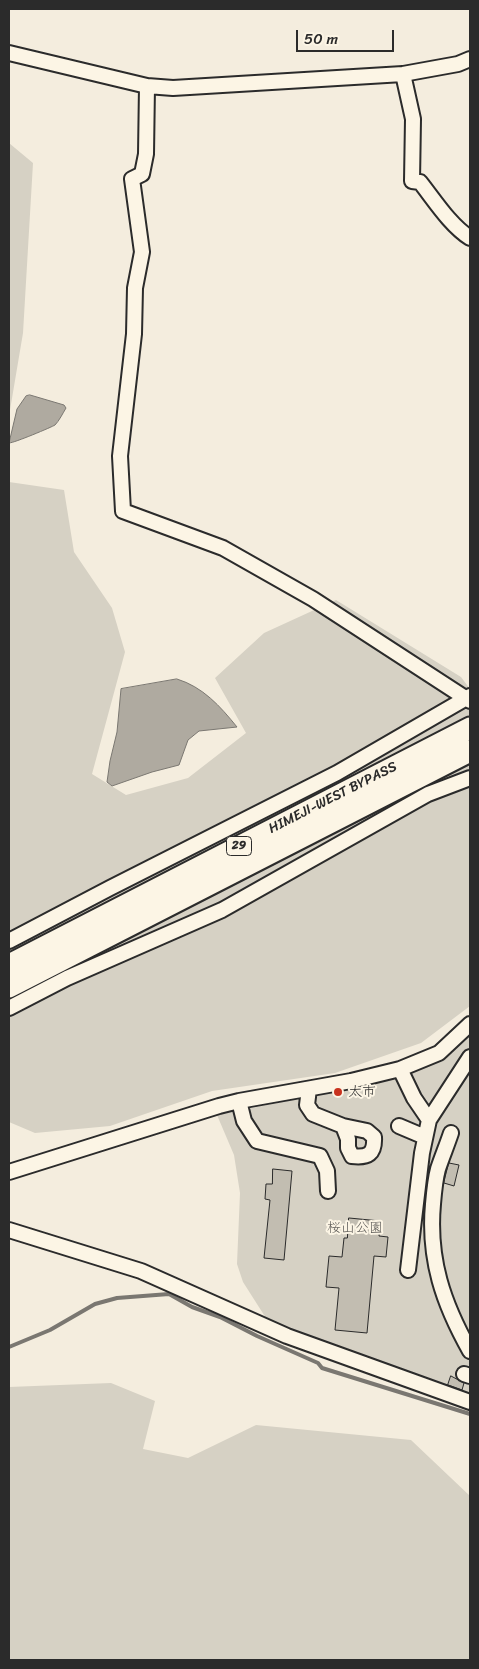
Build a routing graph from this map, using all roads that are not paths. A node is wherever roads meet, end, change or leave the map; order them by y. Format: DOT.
graph roads {
  1 [pos="9,53"];
  2 [pos="470,59"];
  3 [pos="403,74"];
  4 [pos="147,86"];
  5 [pos="470,238"];
  6 [pos="469,699"];
  7 [pos="470,728"];
  8 [pos="470,751"];
  9 [pos="470,778"];
  10 [pos="9,941"];
  11 [pos="9,964"];
  12 [pos="9,986"];
  13 [pos="9,1008"];
  14 [pos="470,1024"];
  15 [pos="470,1057"];
  16 [pos="400,1070"];
  17 [pos="309,1089"];
  18 [pos="239,1101"];
  19 [pos="429,1120"];
  20 [pos="343,1126"];
  21 [pos="399,1126"];
  22 [pos="451,1133"];
  23 [pos="425,1137"];
  24 [pos="9,1172"];
  25 [pos="328,1192"];
  26 [pos="9,1230"];
  27 [pos="408,1270"];
  28 [pos="470,1350"];
  29 [pos="470,1402"];
  1 -- 4 [label="street"];
  2 -- 3 [label="street"];
  3 -- 4 [label="street"];
  3 -- 5 [label="street"];
  4 -- 6 [label="street"];
  6 -- 10 [label="street"];
  7 -- 11 [label="highway, HIMEJI-WEST BYPASS / 29"];
  8 -- 12 [label="highway, HIMEJI-WEST BYPASS / 29"];
  9 -- 13 [label="street"];
  14 -- 16 [label="street"];
  15 -- 19 [label="street"];
  16 -- 17 [label="street"];
  16 -- 19 [label="street"];
  17 -- 18 [label="street"];
  17 -- 20 [label="street"];
  18 -- 24 [label="street"];
  18 -- 25 [label="street"];
  19 -- 23 [label="street"];
  21 -- 23 [label="street"];
  22 -- 28 [label="street"];
  23 -- 27 [label="street"];
  26 -- 29 [label="street"];
}
